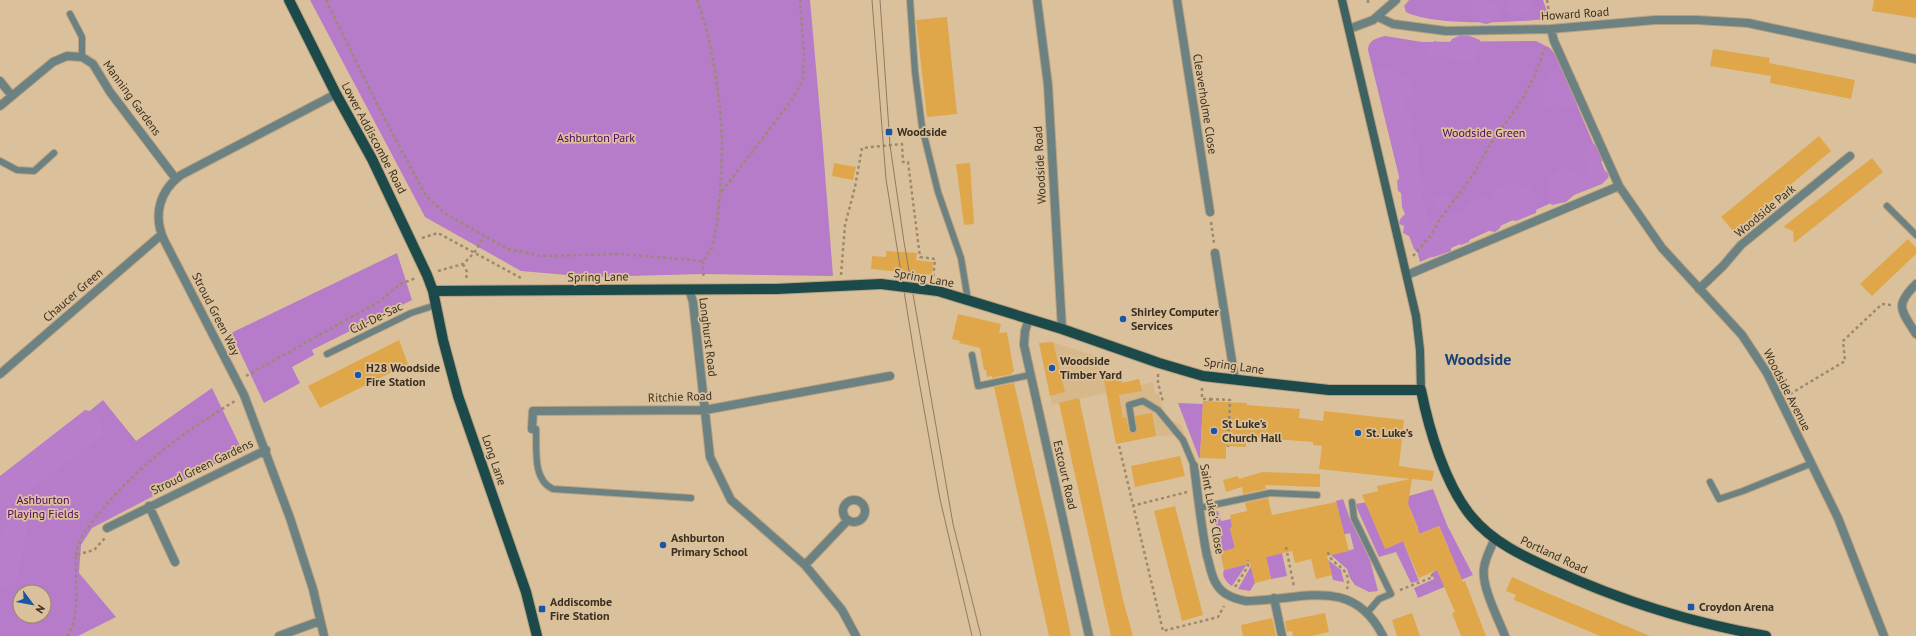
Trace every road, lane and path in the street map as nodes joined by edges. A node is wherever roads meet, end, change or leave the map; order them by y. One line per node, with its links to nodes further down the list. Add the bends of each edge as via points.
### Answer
1 (289, 0): 19 (main road, Lower Addiscombe Road)
2 (326, 0): 32 (path, via 426,196 446,214)
3 (697, 0): 27 (path, via 715,78 722,138)
4 (800, 0): 27 (path, via 803,80 791,101)
5 (910, 0): 47 (lane, via 922,127 938,192 961,258)
6 (1037, 0): 51 (street, Woodside Road, via 1048,85)
7 (1177, 0): 29 (street, Cleaverholme Close)
8 (1342, 0): 14 (main road)
9 (1396, 0): 12 (street)
10 (1547, 0): 13 (path)
11 (70, 14): 16 (lane, via 82,37)
12 (1378, 17): 13 (street, Howard Road, via 1393,24 1446,31); 14 (street, via 1367,24)
13 (1551, 28): 15 (street); 17 (street, Howard Road, via 1655,20 1748,23)
14 (1349, 29): 38 (main road)
15 (1554, 41): 26 (street); 37 (path, via 1545,46 1535,75 1522,100 1489,146 1473,175 1413,256)
16 (82, 57): 20 (street, via 67,56 52,62); 25 (street, Manning Gardens, via 93,64 110,92)
17 (1916, 59)
18 (0, 81): 20 (street)
19 (336, 94): 25 (street, Stroud Green Way); 33 (main road, Lower Addiscombe Road, via 372,159)
20 (12, 96): 21 (street)
21 (0, 106)
22 (54, 153): 24 (lane, via 34,171 17,170)
23 (1850, 156): 44 (street, Woodside Park, via 1741,245)
24 (0, 161)
25 (176, 178): 30 (street, Stroud Green Way, via 161,199 158,216)
26 (1618, 186): 37 (street); 44 (street, Woodside Avenue, via 1662,248)
27 (720, 194): 32 (path, via 712,248 703,261 620,254 541,256 508,249)
28 (1887, 206): 31 (lane)
29 (1210, 212): 35 (path)
30 (161, 235): 55 (street, Chaucer Green); 60 (street, Stroud Green Way)
31 (1916, 235)
32 (485, 236): 34 (path)
33 (412, 241): 34 (path, via 438,233); 46 (main road, Lower Addiscombe Road)
34 (474, 253): 36 (path, via 463,264); 40 (path)
35 (1215, 253): 59 (street)
36 (439, 271)
37 (1416, 272): 38 (street)
38 (1407, 275): 61 (main road, via 1418,332)
39 (412, 280): 60 (path, via 400,284 380,302)
40 (526, 281)
41 (1916, 284): 49 (street, via 1904,296)
42 (840, 286): 43 (main road, Spring Lane); 45 (main road, Spring Lane, bridge, via 881,284); 45 (path, via 845,225 862,148 902,144 904,162 908,162 920,257 935,259)
43 (689, 289): 46 (main road, Spring Lane); 64 (street, Longhurst Road, via 693,302)
44 (1699, 289): 63 (street, Woodside Avenue, via 1753,349)
45 (935, 290): 47 (main road, Spring Lane)
46 (432, 291): 48 (main road, Long Lane)
47 (968, 300): 50 (main road, Spring Lane)
48 (436, 306): 53 (lane, Cul-De-Sac, via 411,313); 100 (main road, Long Lane, via 458,396 526,592)
49 (1902, 306): 52 (street); 63 (path, via 1882,304 1843,341 1845,361)
50 (1028, 319): 51 (main road, Spring Lane); 56 (street, Estcourt Road, via 1024,345)
51 (1062, 329): 58 (main road, Spring Lane)
52 (1916, 334)
53 (327, 354)
54 (972, 355): 56 (lane, via 978,386)
55 (0, 374)
56 (1030, 375): 102 (street, Estcourt Road)
57 (890, 376): 64 (street, Ritchie Road)
58 (1203, 376): 59 (main road, Spring Lane); 68 (path, via 1202,399 1230,400)
59 (1235, 380): 61 (main road, Spring Lane, via 1329,390)
60 (237, 381): 62 (street, Stroud Green Way)
61 (1421, 390): 82 (main road, Portland Road, via 1434,438 1458,497 1471,516)
62 (244, 395): 69 (street, Stroud Green Way); 85 (path, via 172,442 136,472 90,525 78,544)
63 (1780, 399): 70 (street, Woodside Avenue)
64 (705, 410): 65 (street, Ritchie Road, via 533,411); 88 (street, Longhurst Road, via 710,457 731,500)
65 (532, 429): 75 (lane, via 536,429 539,474 543,483 553,489)
66 (1133, 429): 71 (lane, Saint Luke's Close, via 1129,405 1143,401 1158,410 1183,440)
67 (1119, 446): 78 (path)
68 (1228, 447)
69 (266, 450): 77 (street, Stroud Green Gardens); 96 (street, Stroud Green Way, via 313,589)
70 (1810, 464): 72 (lane, via 1719,499); 107 (street, Woodside Avenue, via 1838,518)
71 (1194, 466): 73 (street, Saint Luke's Close)
72 (1710, 482)
73 (1197, 490): 78 (path); 79 (street, Saint Luke's Close)
74 (1317, 495): 79 (lane, via 1270,493)
75 (690, 498)
76 (1352, 502): 90 (lane, via 1354,518)
77 (149, 506): 81 (street, Stroud Green Gardens); 87 (street, Stroud Green Gardens)
78 (1132, 506): 91 (path, via 1163,631 1218,617)
79 (1199, 508): 91 (street, Saint Luke's Close, via 1213,579)
80 (848, 520): 88 (street)
81 (107, 528): 85 (path, via 107,536 94,550)
82 (1495, 538): 105 (street, via 1483,573); 106 (main road, Portland Road, via 1539,564 1626,601 1680,618)
83 (1286, 547): 92 (path)
84 (1328, 552): 94 (path, via 1330,558 1346,572 1349,584)
85 (76, 555): 97 (path, via 75,617)
86 (1248, 560): 91 (path, via 1248,566)
87 (175, 562)
88 (805, 565): 101 (street, Longhurst Road, via 842,610)
89 (1432, 573): 90 (path, via 1433,577)
90 (1391, 594): 95 (lane, via 1379,599)
91 (1229, 596): 93 (street, via 1246,601)
92 (1296, 596): 93 (street); 94 (street, via 1325,594)
93 (1274, 598): 103 (street)
94 (1345, 599): 95 (street)
95 (1367, 612): 104 (street)
96 (320, 621): 98 (street); 99 (street, Stroud Green Way)
97 (67, 636)
98 (279, 636)
99 (324, 636)
100 (537, 636)
101 (856, 636)
102 (1089, 636)
103 (1282, 636)
104 (1383, 636)
105 (1505, 636)
106 (1766, 636)
107 (1884, 636)

